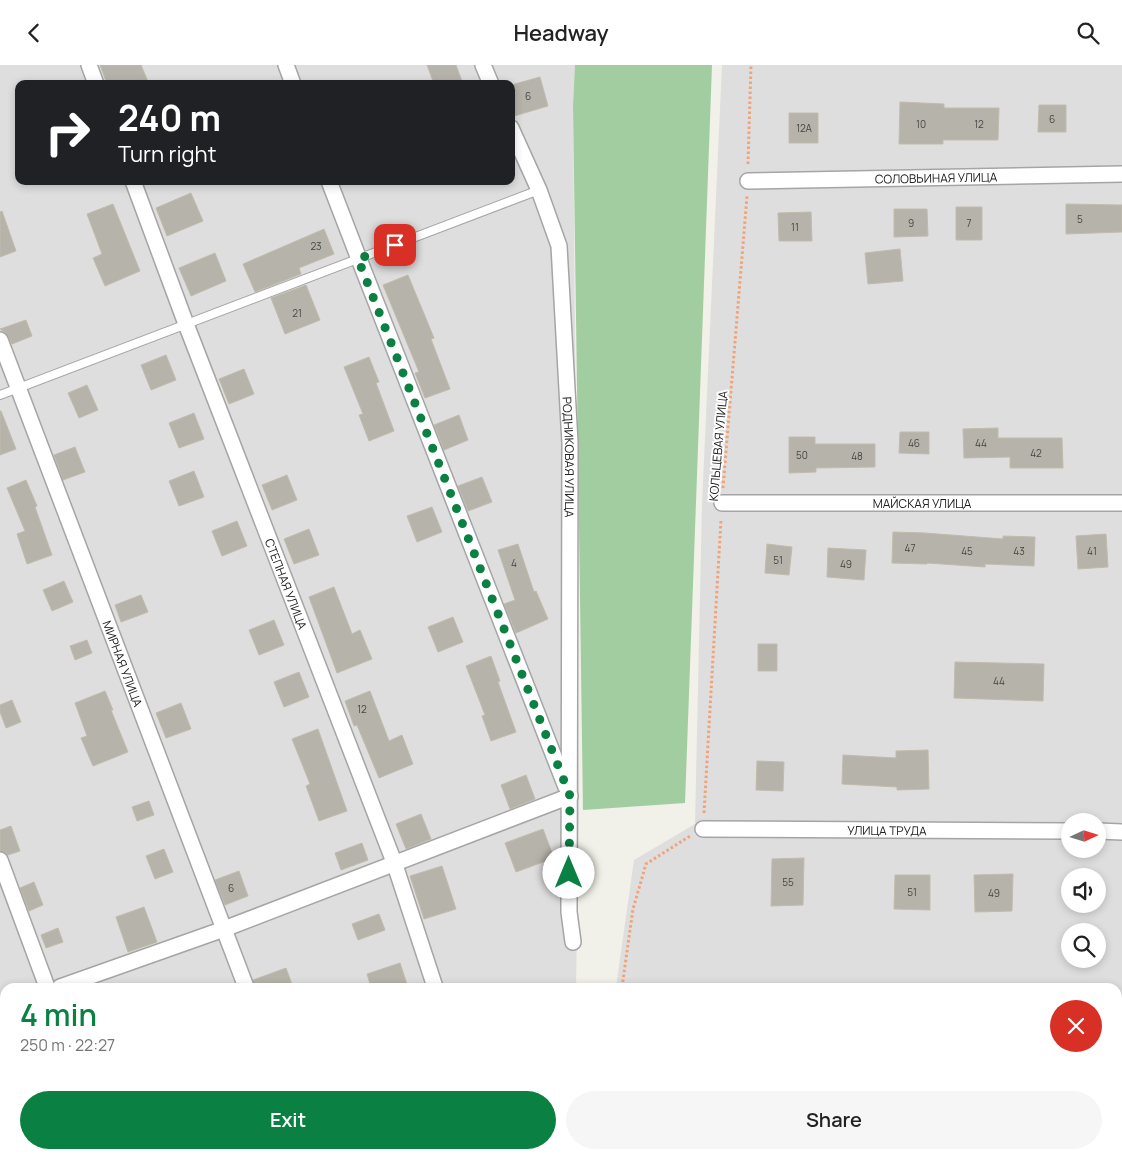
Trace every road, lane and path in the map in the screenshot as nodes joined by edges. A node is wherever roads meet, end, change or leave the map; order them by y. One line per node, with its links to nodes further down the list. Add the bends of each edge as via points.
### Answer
1 (89, 65): 5 (street)
2 (286, 65): 6 (street)
3 (483, 65): 7 (street)
4 (751, 65): 10 (path, КОЛЬЦЕВАЯ УЛИЦА)
5 (95, 80)
6 (292, 80)
7 (489, 80)
8 (515, 137): 13 (street, РОДНИКОВАЯ УЛИЦА)
9 (1122, 174): 10 (street, СОЛОВЬИНАЯ УЛИЦА)
10 (748, 181): 19 (path, КОЛЬЦЕВАЯ УЛИЦА)
11 (134, 185): 15 (street, СТЕПНАЯ УЛИЦА)
12 (331, 185): 14 (street)
13 (539, 190): 14 (lane); 21 (street, РОДНИКОВАЯ УЛИЦА, via 558,246 570,443)
14 (358, 259): 15 (lane); 21 (street)
15 (186, 324): 17 (lane); 27 (street, СТЕПНАЯ УЛИЦА)
16 (0, 340): 17 (street, МИРНАЯ УЛИЦА)
17 (18, 388): 18 (lane); 28 (street, МИРНАЯ УЛИЦА)
18 (0, 395)
19 (722, 503): 20 (street, МАЙСКАЯ УЛИЦА); 22 (path, КОЛЬЦЕВАЯ УЛИЦА)
20 (1122, 503)
21 (570, 796): 27 (street); 29 (street, РОДНИКОВАЯ УЛИЦА, via 569,912)
22 (703, 829): 23 (street, УЛИЦА ТРУДА); 34 (path, via 646,865 634,909)
23 (1061, 831)
24 (1106, 831): 25 (street)
25 (1122, 831)
26 (0, 861): 30 (street)
27 (394, 862): 28 (street); 33 (street, СТЕПНАЯ УЛИЦА)
28 (224, 929): 31 (street); 32 (street, МИРНАЯ УЛИЦА)
29 (573, 942)
30 (46, 983)
31 (71, 983)
32 (244, 983)
33 (434, 983)
34 (623, 983)

